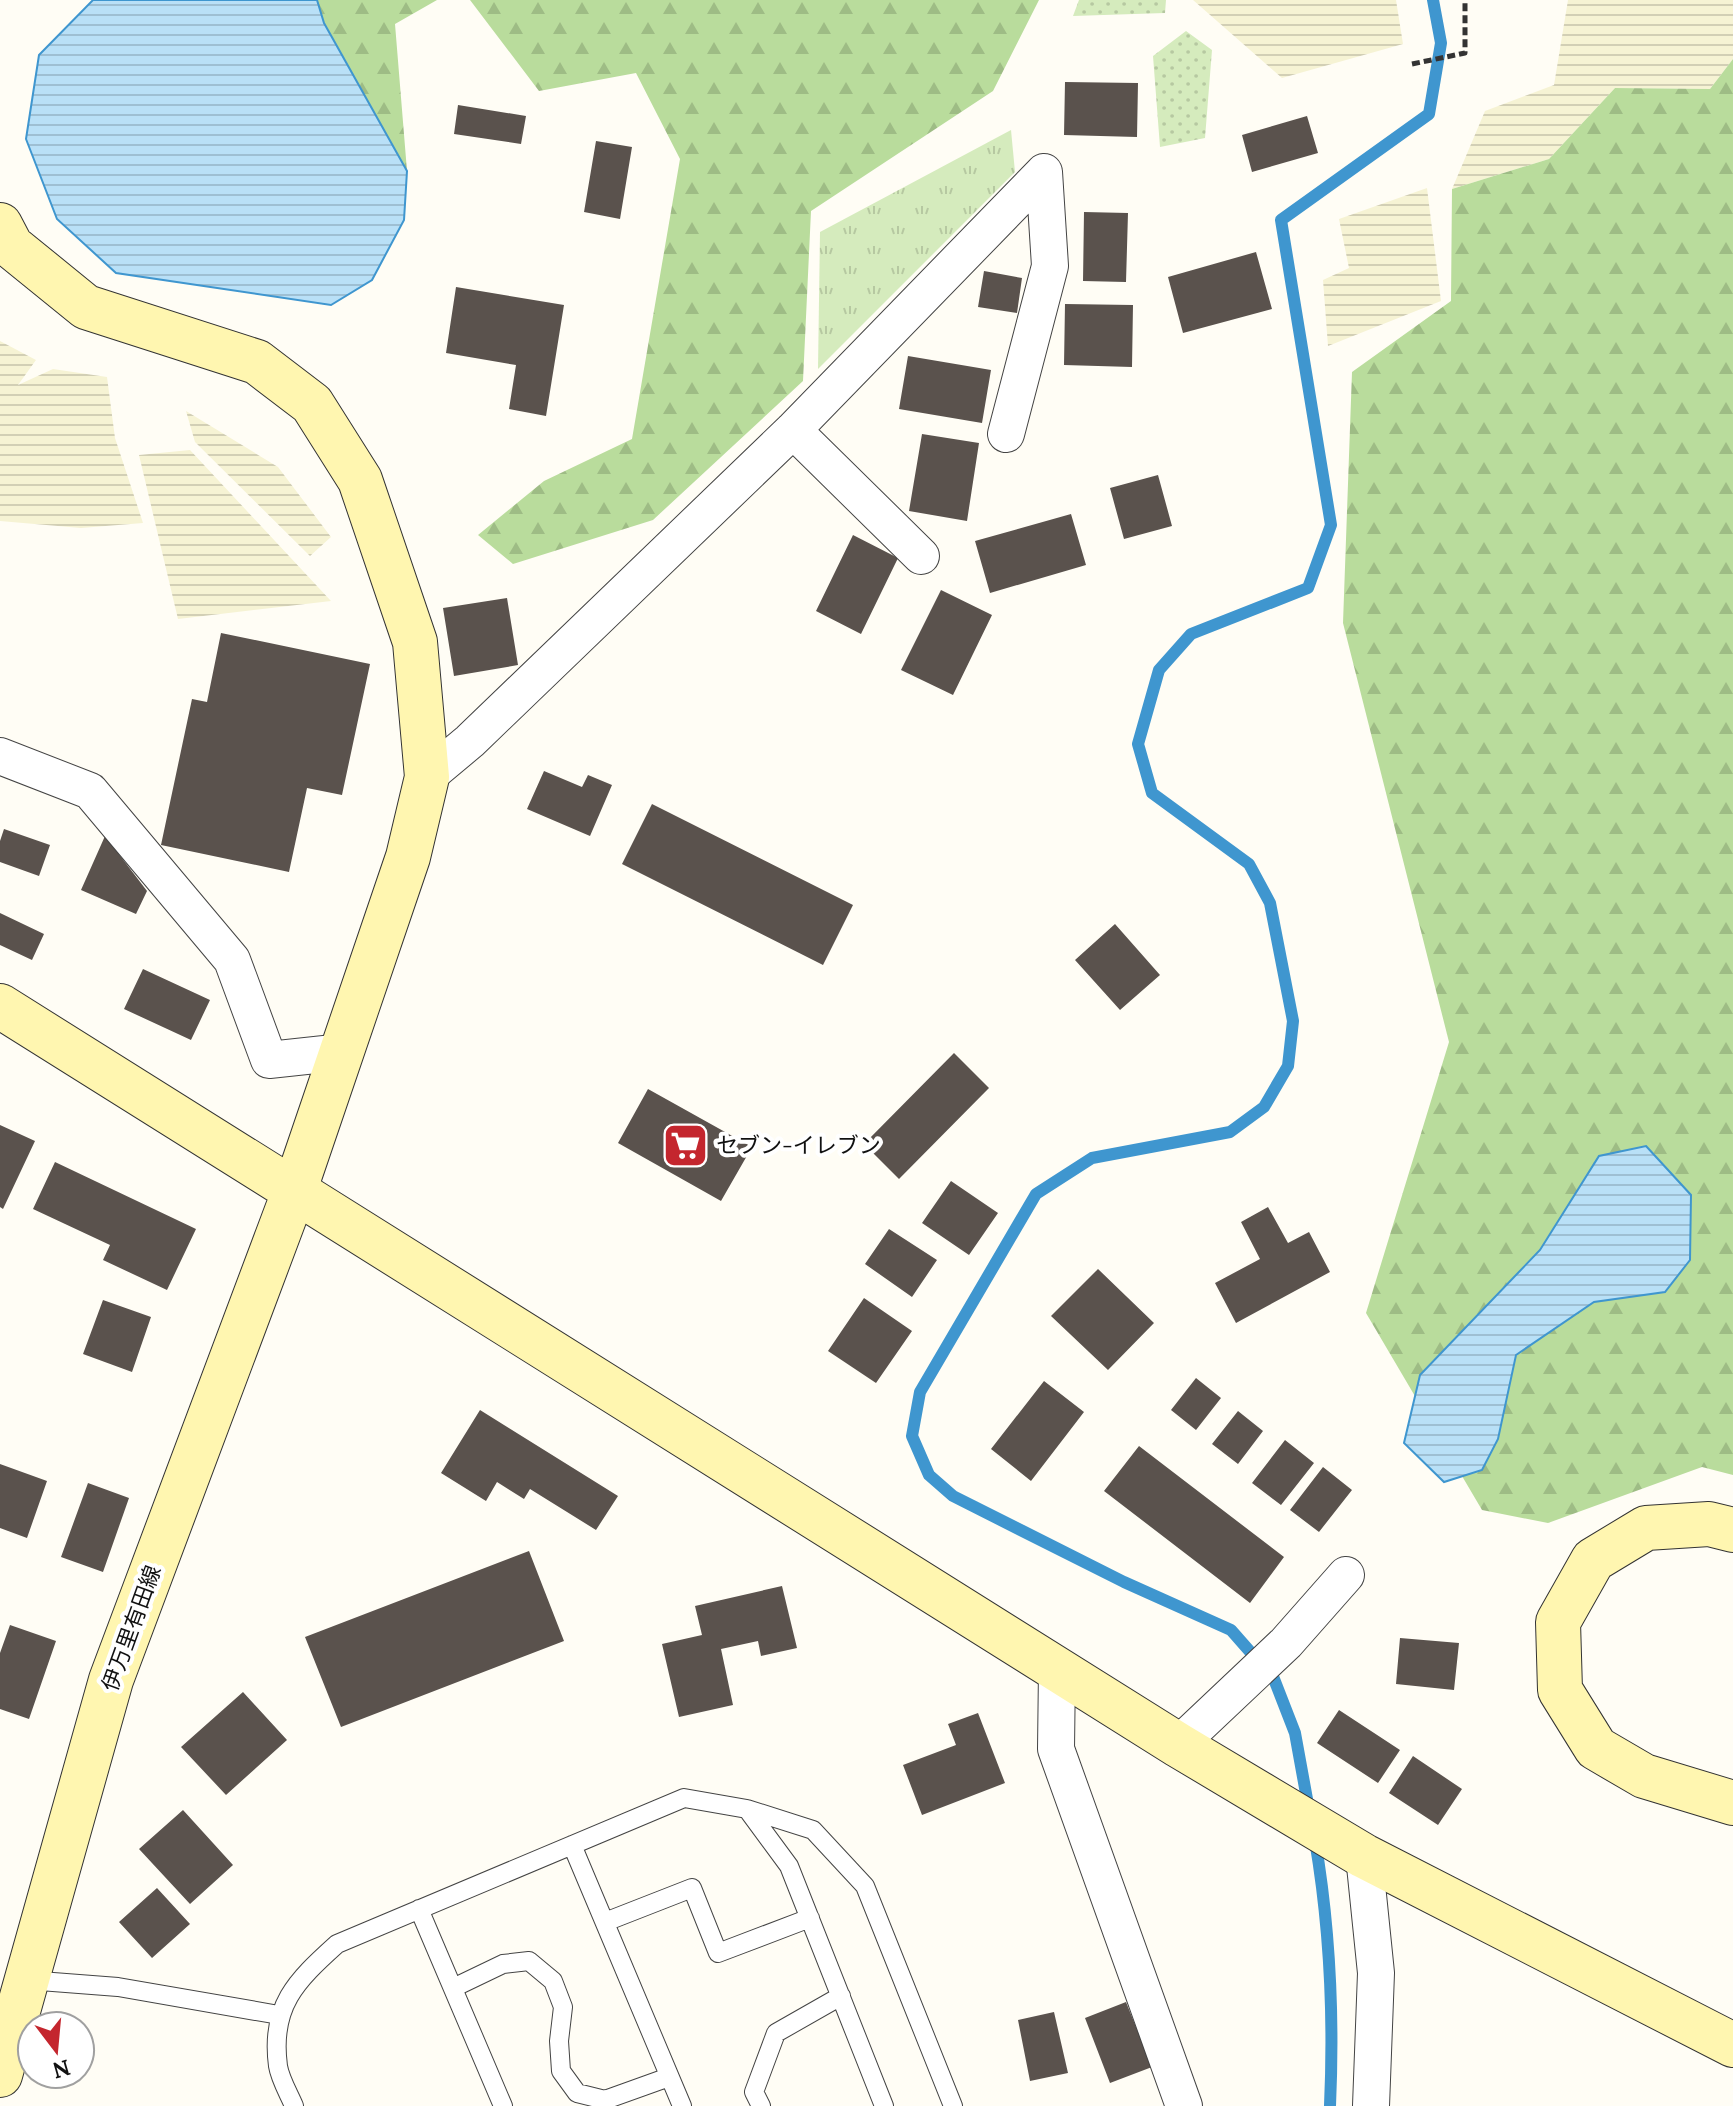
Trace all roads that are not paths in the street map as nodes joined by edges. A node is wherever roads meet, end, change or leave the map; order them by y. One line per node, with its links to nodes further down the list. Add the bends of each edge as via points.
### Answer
1 (0, 225): 6 (street, 伊万里有田線, via 11,246 86,307 257,362 312,404 360,480 415,642)
2 (793, 430): 3 (street, via 1044,172 1050,266); 4 (street); 6 (street)
3 (1006, 434)
4 (921, 556)
5 (0, 756): 8 (street, via 90,791 232,960 269,1060)
6 (427, 777): 8 (street, 伊万里有田線, via 408,857)
7 (0, 1006): 9 (street)
8 (343, 1052): 9 (street, 伊万里有田線)
9 (294, 1192): 12 (street); 21 (street, 伊万里有田線, via 111,1680)
10 (1733, 1530): 14 (street, via 1709,1524 1646,1528 1593,1560 1558,1622 1560,1690 1596,1748 1644,1776)
11 (1346, 1575): 13 (street, via 1286,1643)
12 (1057, 1669): 13 (street); 34 (street, via 1056,1749)
13 (1178, 1745): 17 (street)
14 (1733, 1803)
15 (747, 1809): 16 (lane, via 684,1798); 19 (lane, via 789,1866); 33 (lane, via 813,1830 865,1886)
16 (572, 1845): 18 (lane); 20 (lane)
17 (1352, 1849): 25 (street); 35 (street, via 1376,1973)
18 (419, 1909): 22 (lane); 24 (lane, via 337,1944 302,1975)
19 (810, 1918): 20 (lane, via 718,1953 692,1888); 23 (lane)
20 (605, 1922): 27 (lane)
21 (27, 1980): 24 (lane, via 118,1987); 26 (street, 伊万里有田線)
22 (453, 1988): 27 (lane, via 503,1964 529,1961 553,1981 563,2007 561,2071 577,2093 605,2100); 29 (lane)
23 (841, 1996): 31 (lane, via 776,2033 754,2092); 32 (lane)
24 (279, 2015): 28 (lane, via 278,2067)
25 (1733, 2045)
26 (0, 2075)
27 (669, 2077): 30 (lane)
28 (294, 2106)
29 (503, 2106)
30 (682, 2106)
31 (761, 2106)
32 (884, 2106)
33 (953, 2106)
34 (1184, 2106)
35 (1371, 2106)

